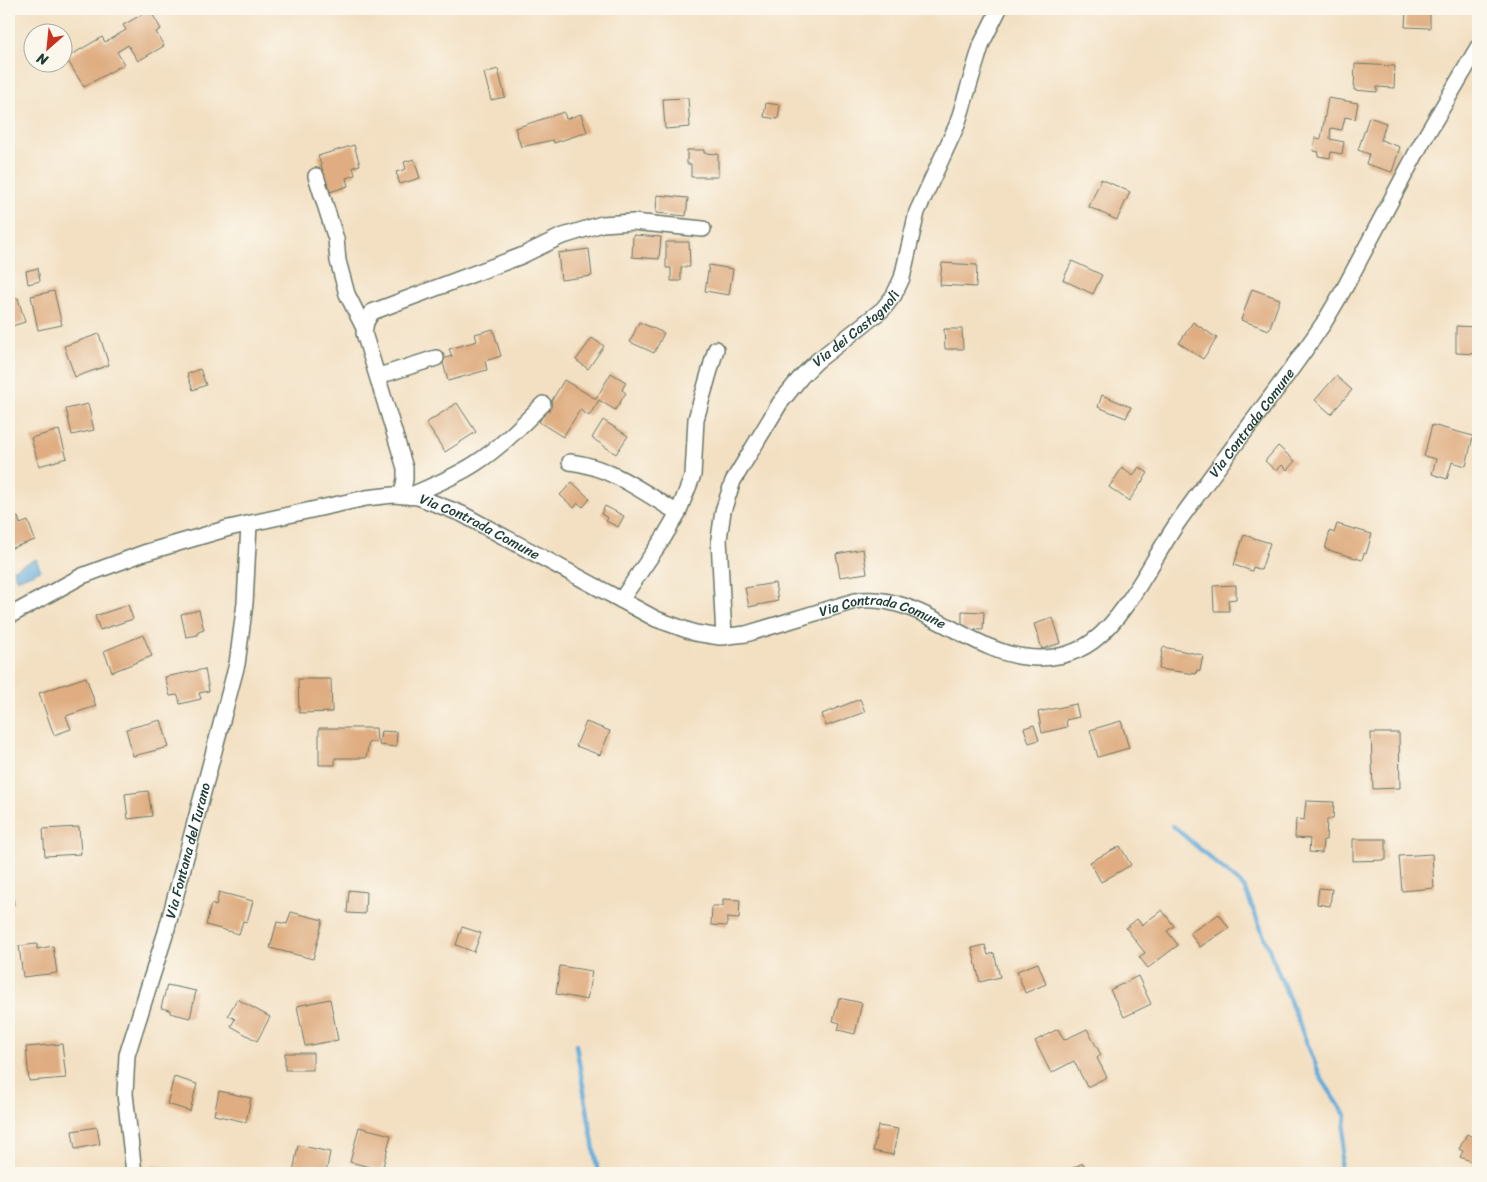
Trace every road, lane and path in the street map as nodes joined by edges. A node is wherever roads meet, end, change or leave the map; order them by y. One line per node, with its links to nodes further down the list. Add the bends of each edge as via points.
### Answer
1 (999, 9): 16 (street, Via dei Castagnoli, via 982,43 957,125 917,212 902,278 894,295 884,309 800,377 733,481 723,511 719,539)
2 (1478, 46): 16 (street, Via Contrada Comune, via 1325,321 1178,523 1121,610 1092,642 1075,652 1058,656 1019,656 911,610 870,599 756,632)
3 (316, 176): 5 (street, via 336,239 338,261 351,306)
4 (704, 229): 5 (street, via 632,222 602,224 376,309)
5 (364, 328): 8 (street)
6 (716, 349): 12 (street, via 696,418 692,475)
7 (436, 358): 8 (street)
8 (379, 376): 11 (street, via 405,468)
9 (543, 404): 11 (street, via 482,459 449,479)
10 (570, 462): 12 (street, via 608,471)
11 (405, 495): 13 (street, Via Contrada Comune, via 366,498); 14 (street, Via Contrada Comune, via 432,501 462,514)
12 (678, 513): 14 (street)
13 (249, 524): 15 (street, Via Contrada Comune, via 204,534 106,566); 17 (street, Via Fontana del Turano, via 245,609 237,664 170,920 127,1055 125,1094)
14 (621, 600): 16 (street, Via Contrada Comune, via 674,627)
15 (9, 616)
16 (724, 637)
17 (134, 1173)

